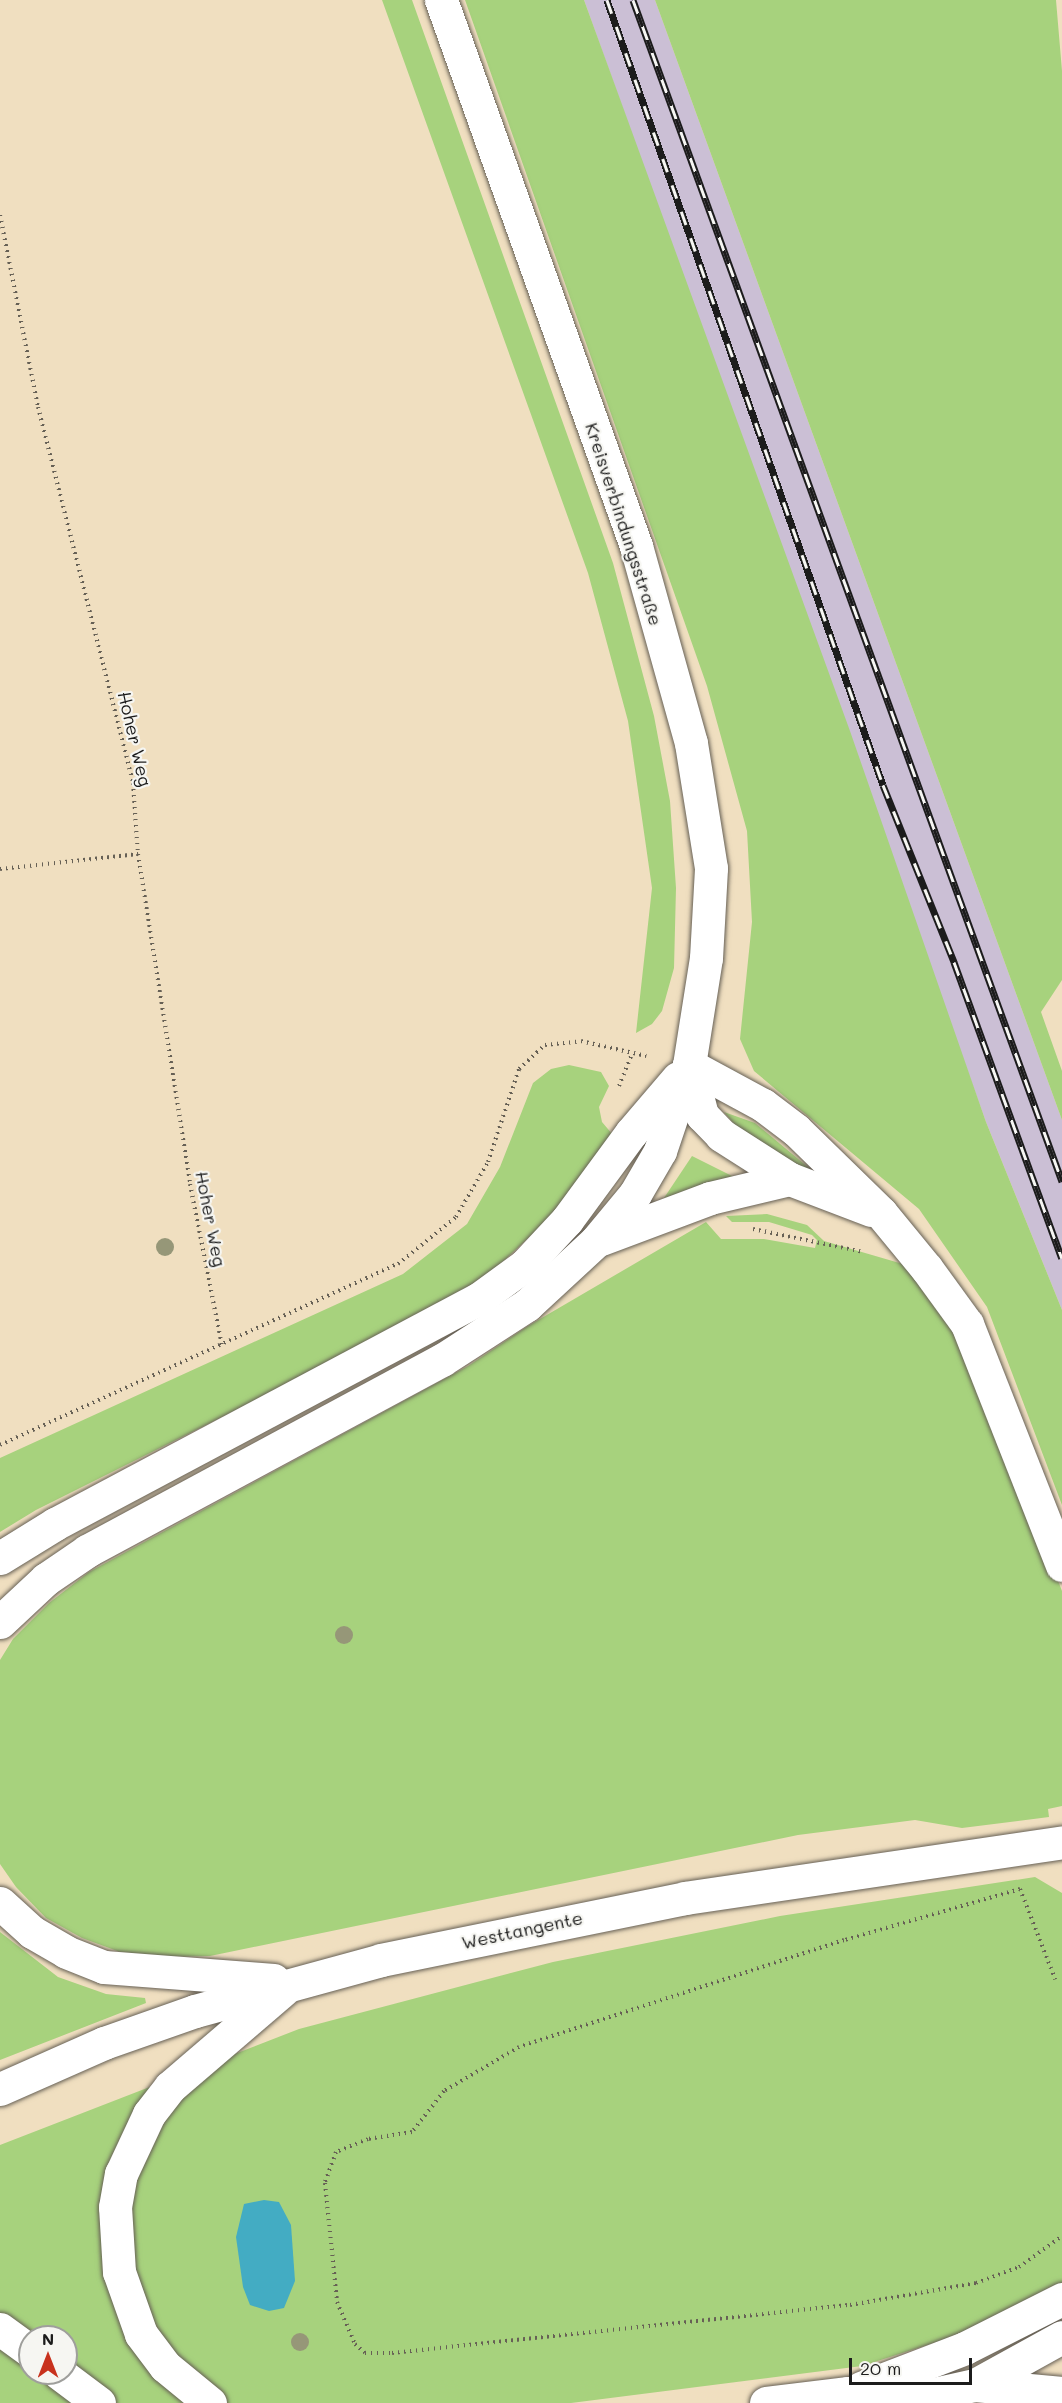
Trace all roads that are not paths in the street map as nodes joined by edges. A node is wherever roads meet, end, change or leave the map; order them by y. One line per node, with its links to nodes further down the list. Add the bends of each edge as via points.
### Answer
1 (441, 0): 2 (main road, Kreisverbindungsstraße, via 636,546 691,744 711,868 706,958)
2 (689, 1065): 3 (main road, via 702,1115 721,1135); 4 (main road, via 763,1105 796,1130); 5 (main road, via 660,1151 635,1194); 6 (main road, via 631,1133 560,1227 525,1265 477,1300 65,1519)
3 (790, 1179): 4 (main road); 5 (main road, via 710,1198)
4 (881, 1214): 7 (main road, via 967,1324)
5 (596, 1241): 8 (main road, via 527,1305 442,1360 87,1551 46,1579)
6 (0, 1558)
7 (1062, 1564)
8 (0, 1622)
9 (1062, 1842): 11 (main road, Westtangente, via 685,1898 532,1927)
10 (0, 1903): 11 (main road, via 32,1932 66,1952 104,1967)
11 (294, 1981): 12 (main road, Westtangente, via 104,2043); 22 (main road, via 170,2087 149,2114 121,2174 115,2207 115,2241 128,2303 141,2334 165,2366)
12 (0, 2089)
13 (1062, 2299): 19 (main road, via 965,2348)
14 (0, 2330): 16 (main road)
15 (1062, 2337): 18 (main road)
16 (18, 2343)
17 (75, 2385): 21 (main road)
18 (975, 2385): 19 (main road, via 929,2396); 20 (main road)
19 (848, 2393): 23 (main road)
20 (1062, 2393)
21 (99, 2403)
22 (210, 2403)
23 (766, 2403)

